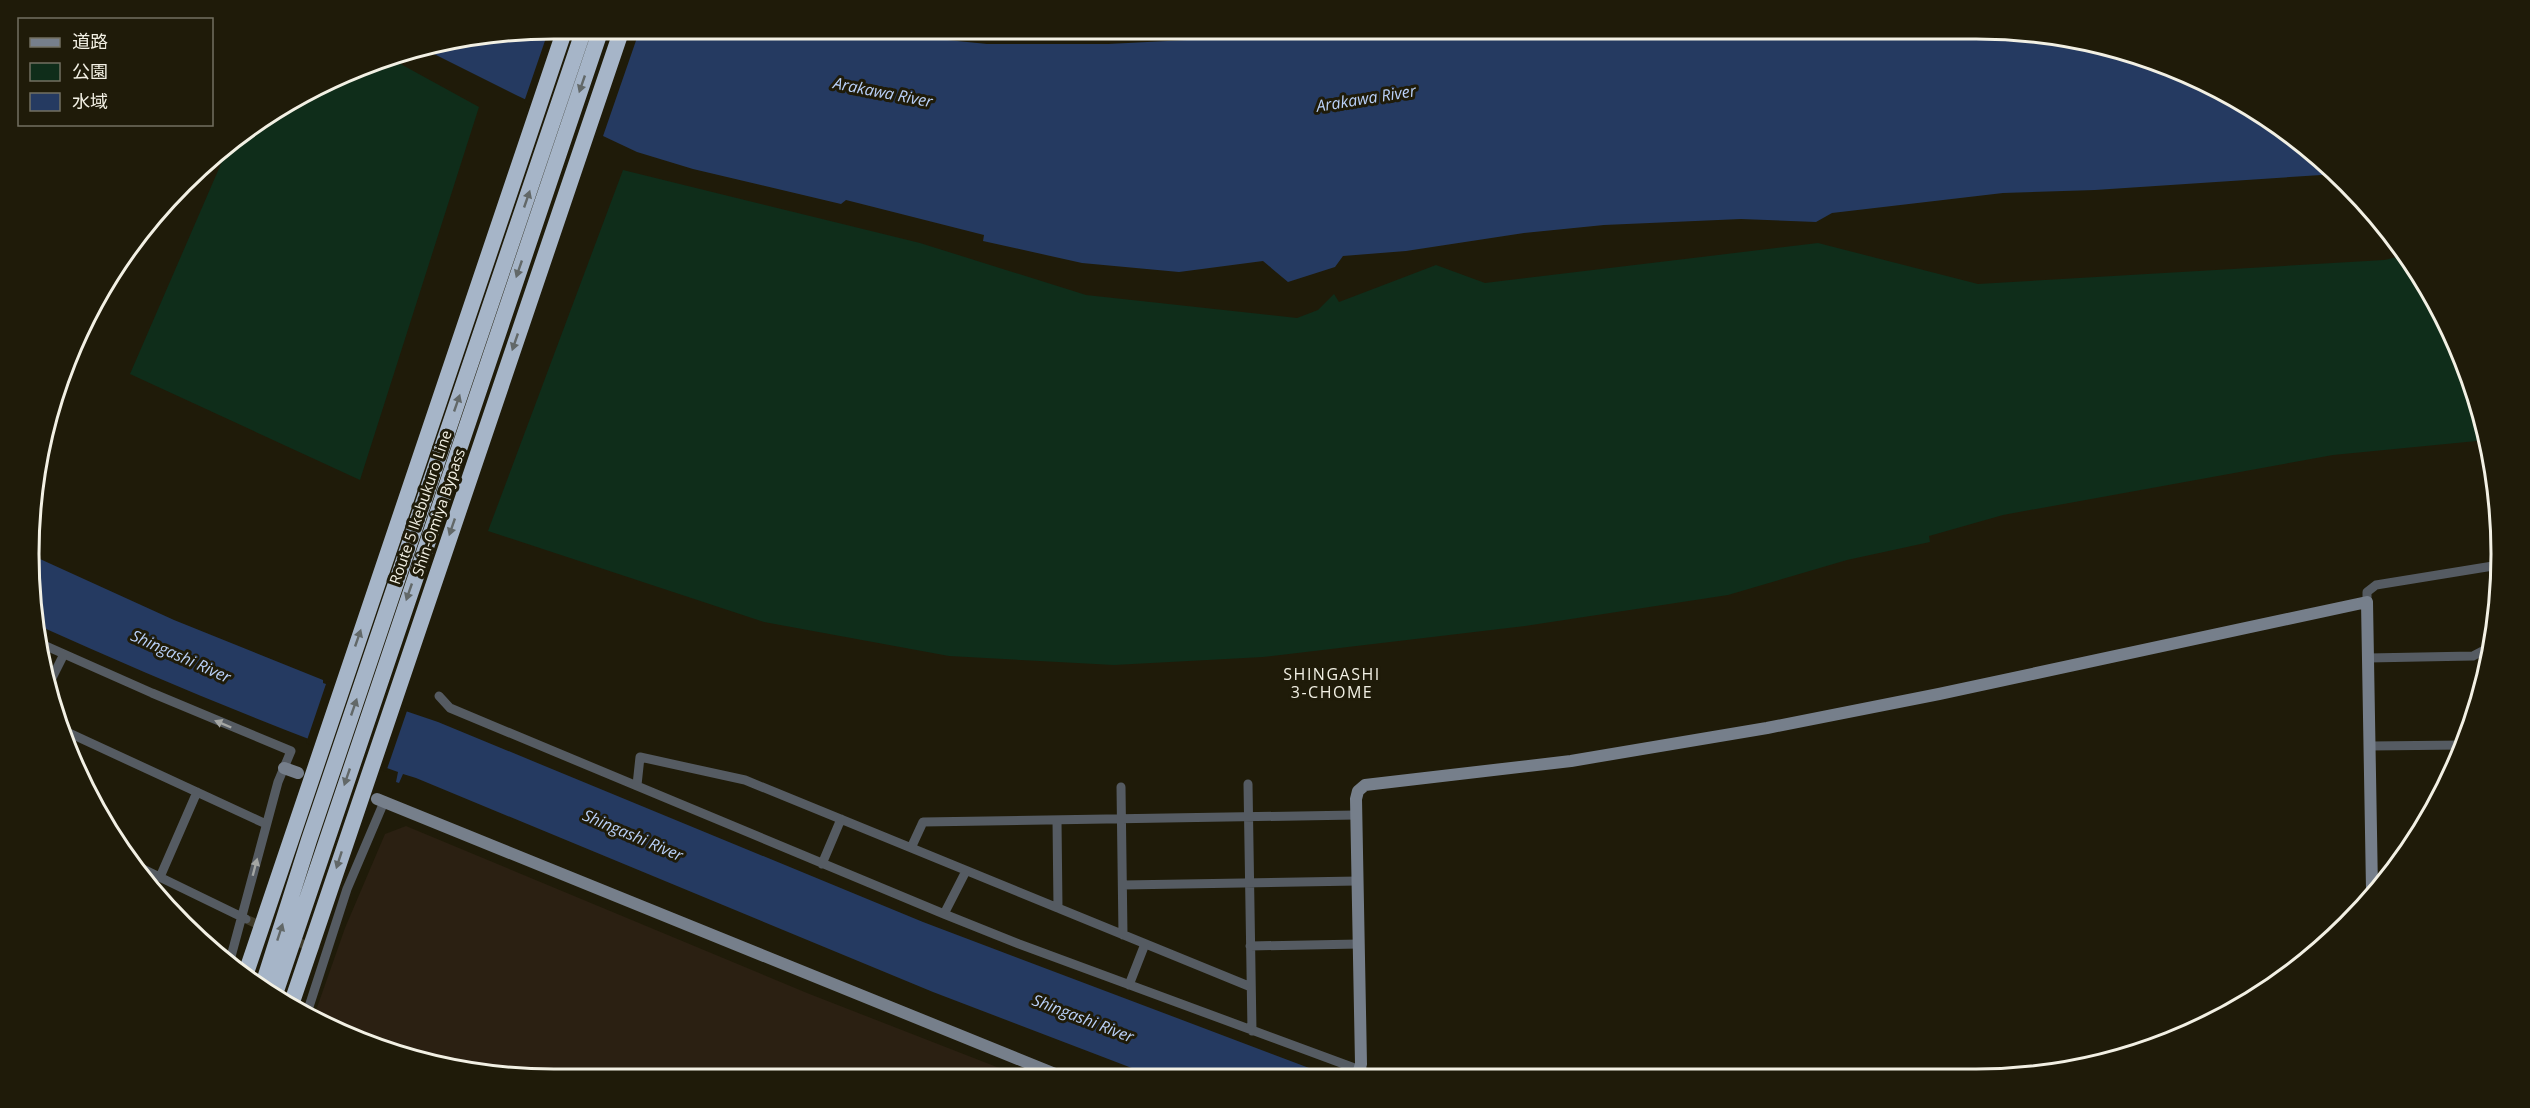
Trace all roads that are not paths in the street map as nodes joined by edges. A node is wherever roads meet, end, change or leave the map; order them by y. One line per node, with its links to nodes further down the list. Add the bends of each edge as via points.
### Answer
1 (561, 39): 45 (highway, one-way to 1)
2 (580, 39): 46 (highway, Route 5 Ikebukuro Line, one-way to 2, bridge)
3 (597, 39): 49 (highway, Route 5 Ikebukuro Line, one-way to 49, bridge)
4 (618, 39): 50 (highway, Shin-Omiya Bypass, one-way to 50)
5 (2491, 566): 6 (street, via 2376,585 2367,592)
6 (2367, 602): 10 (street); 23 (street, via 1767,728 1570,762 1367,784 1357,793)
7 (48, 647): 9 (street)
8 (2481, 652): 10 (street, via 2473,656)
9 (64, 654): 11 (street); 16 (street, one-way to 9, via 291,751)
10 (2368, 657): 15 (street)
11 (54, 674)
12 (439, 696): 19 (street, via 450,708)
13 (71, 734): 21 (street)
14 (2454, 745): 15 (street)
15 (2370, 746): 35 (street)
16 (284, 768): 17 (street); 28 (street)
17 (298, 773)
18 (1248, 784): 24 (street)
19 (637, 785): 25 (street, via 640,757 745,780); 30 (street)
20 (1121, 786): 26 (street)
21 (198, 792): 28 (street); 32 (street)
22 (380, 801): 51 (street, via 324,953); 53 (street)
23 (1356, 815): 24 (street); 33 (street)
24 (1248, 817): 26 (street); 34 (street)
25 (841, 819): 29 (street); 30 (street)
26 (1122, 819): 27 (street); 36 (street)
27 (1057, 820): 29 (street, via 923,822); 37 (street)
28 (266, 824): 39 (street, one-way to 28)
29 (911, 848): 31 (street)
30 (822, 864): 38 (street)
31 (966, 871): 37 (street); 38 (street)
32 (154, 876): 39 (street)
33 (1358, 881): 34 (street); 42 (street)
34 (1249, 883): 36 (street); 43 (street)
35 (2372, 883)
36 (1123, 885): 40 (street)
37 (1058, 908): 40 (street)
38 (945, 914): 47 (street)
39 (245, 919): 44 (street)
40 (1123, 935): 41 (street)
41 (1145, 944): 47 (street); 48 (street)
42 (1359, 944): 43 (street); 55 (street)
43 (1250, 946): 48 (street)
44 (232, 956)
45 (248, 968)
46 (265, 980)
47 (1129, 985): 52 (street)
48 (1251, 987): 52 (street)
49 (277, 988)
50 (293, 998)
51 (309, 1007)
52 (1252, 1031): 54 (street)
53 (1042, 1069)
54 (1348, 1069)
55 (1358, 1069)

